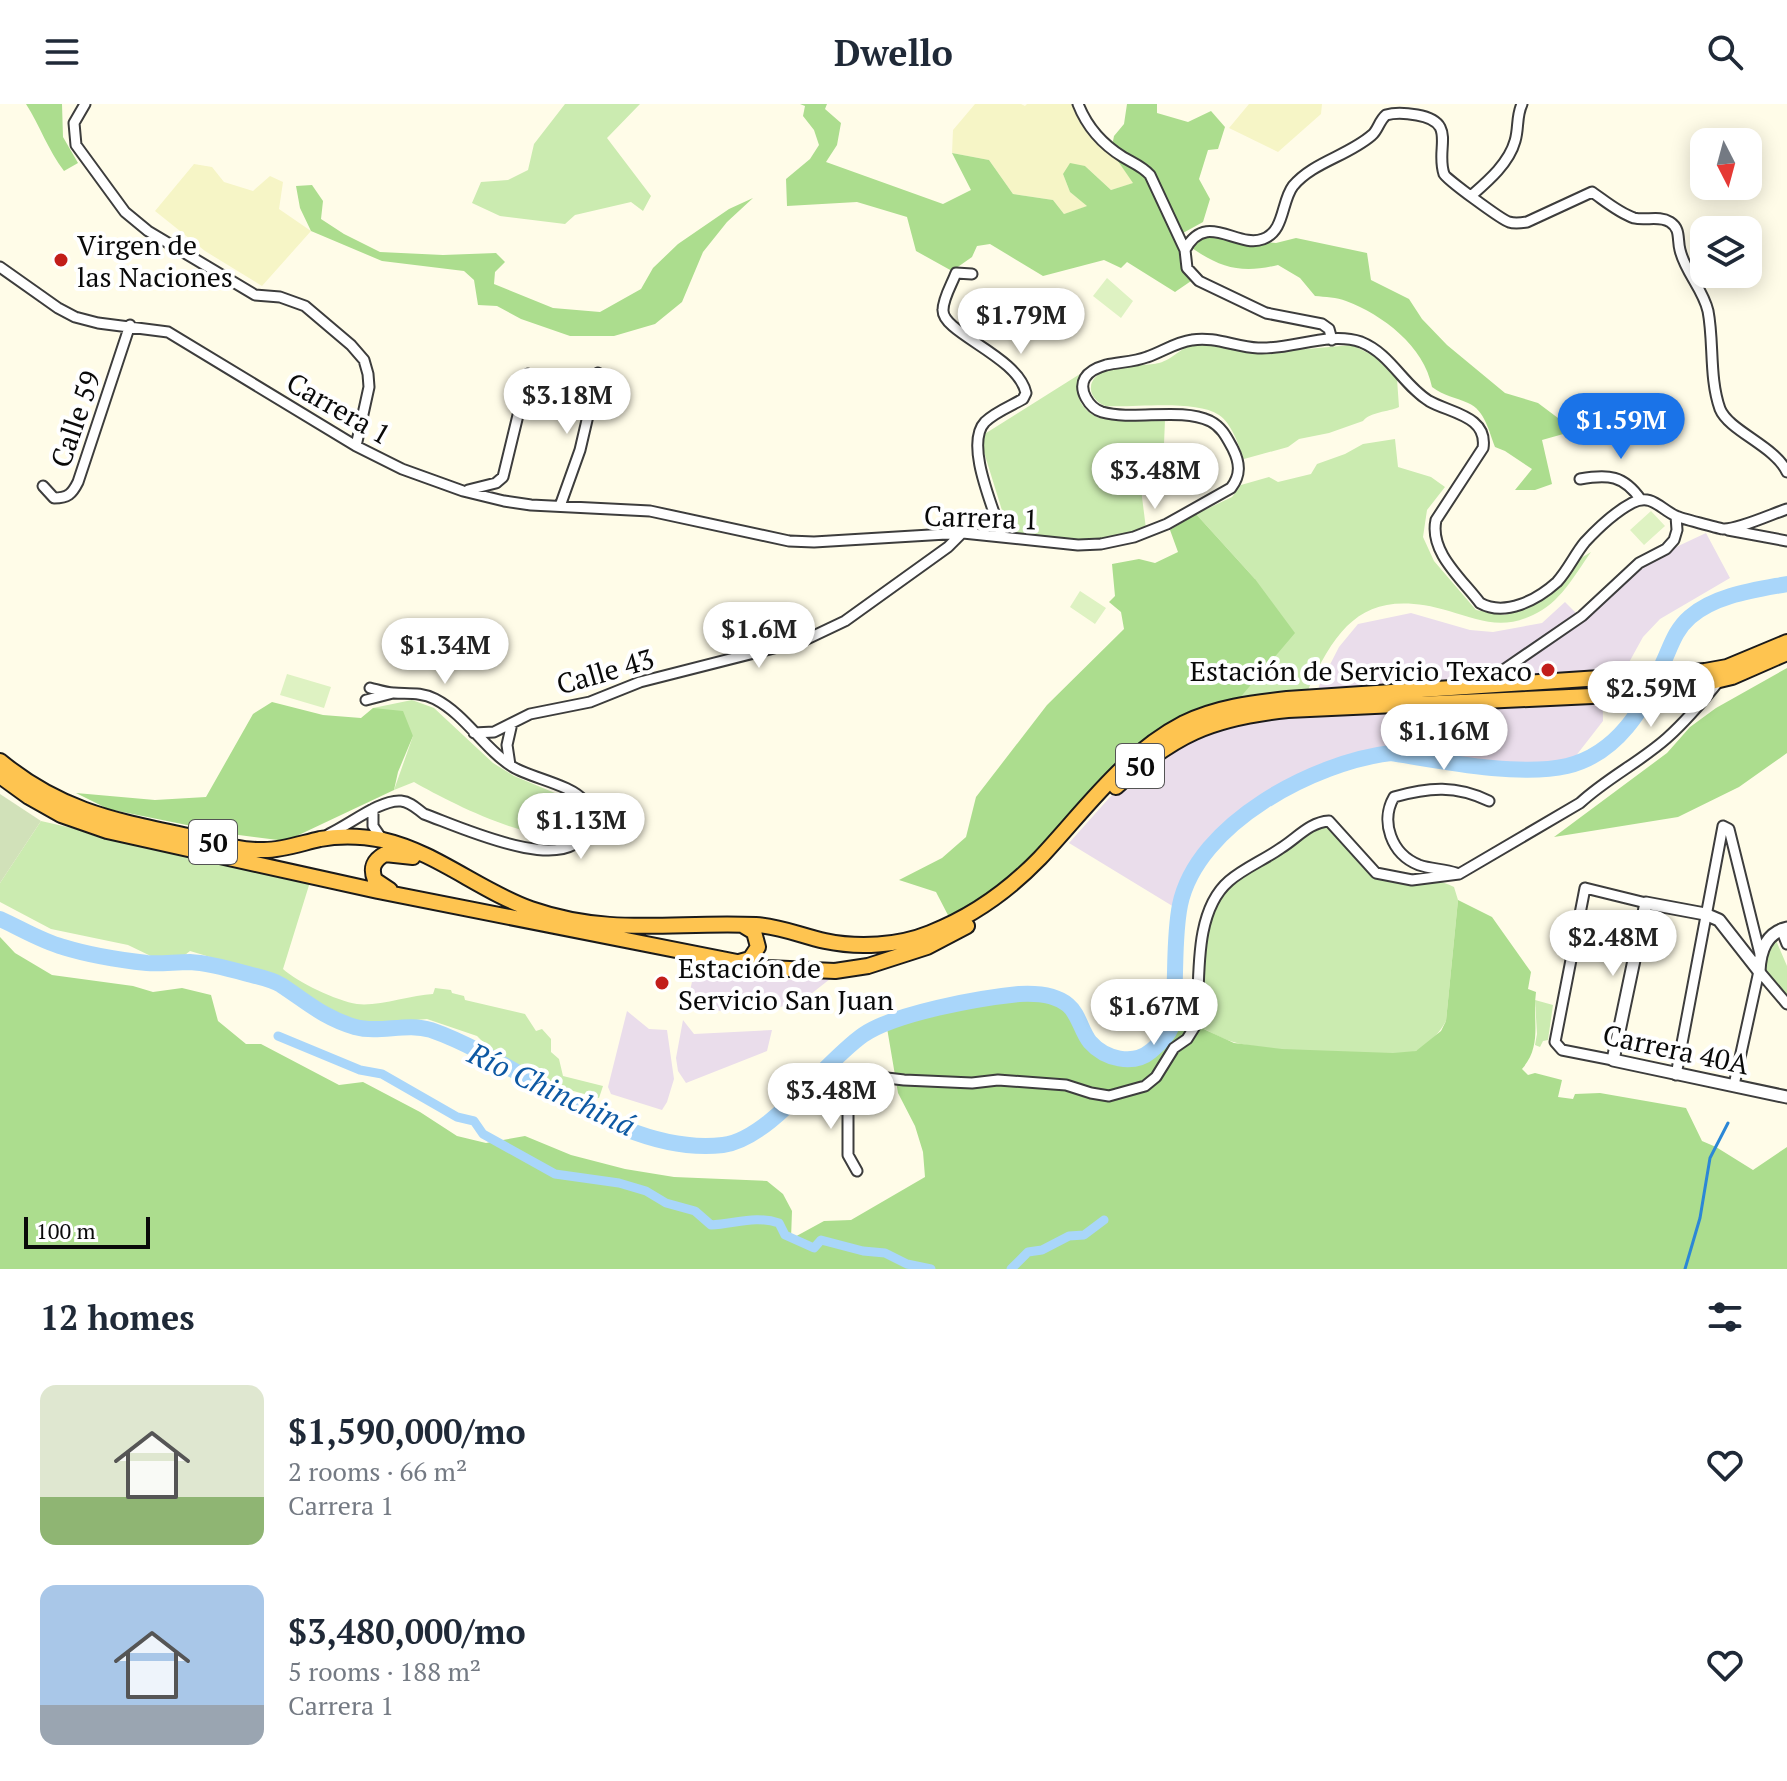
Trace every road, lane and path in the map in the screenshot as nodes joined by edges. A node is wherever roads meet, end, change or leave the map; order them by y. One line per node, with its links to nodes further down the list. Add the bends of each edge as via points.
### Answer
1 (85, 104): 12 (street, via 74,123 76,145 125,212 255,295 305,306 364,360 369,387)
2 (1078, 104): 5 (street, via 1086,124 1122,157 1144,167)
3 (1522, 104): 4 (street, via 1515,143 1495,175)
4 (1472, 195): 5 (street, via 1448,182 1443,173 1440,126 1433,119 1393,113 1381,120 1375,133 1292,187 1278,226 1263,239 1214,232); 13 (street, via 1518,224 1592,192 1627,215 1673,224 1709,314 1720,410)
5 (1188, 244): 9 (street, via 1187,268 1199,281 1266,313 1322,324)
6 (0, 267): 8 (street, Carrera 1, via 75,317)
7 (972, 274): 23 (street, via 956,273 942,311 946,322 1018,375 1026,393 978,432 976,451)
8 (130, 325): 12 (street, Carrera 1, via 168,332); 15 (street, Calle 59, via 78,482 65,498 54,498)
9 (1332, 340): 17 (street, Carrera 1, via 1370,346 1426,399 1467,416 1477,426 1483,448 1434,531 1439,551 1489,608 1511,608 1558,581 1605,522); 23 (street, Carrera 1, via 1261,348 1193,339 1093,370 1083,388 1095,409 1194,417 1219,427 1237,457 1238,479 1167,524 1134,537 1078,545)
10 (598, 373): 18 (street)
11 (528, 374): 16 (street, via 503,477)
12 (356, 446): 16 (street, Carrera 1)
13 (1787, 472)
14 (1580, 479): 17 (street, via 1620,478)
15 (43, 486)
16 (463, 491): 18 (street, Carrera 1)
17 (1641, 500): 20 (street, via 1653,501)
18 (560, 506): 22 (street, Carrera 1, via 650,511 789,541)
19 (1787, 509): 21 (street)
20 (1676, 516): 21 (street); 29 (street, via 1674,540 1666,549 1639,563 1582,616)
21 (1725, 529): 24 (street)
22 (963, 533): 23 (street, Carrera 1); 33 (street, Calle 43, via 845,621 805,640 640,682)
23 (1002, 536)
24 (1787, 541)
25 (1787, 642): 27 (highway, 50)
26 (1787, 653): 28 (highway, 50)
27 (1681, 681): 28 (highway, 50); 29 (highway, 50, via 1603,679); 51 (highway, 50, via 1605,695 1288,710 1222,720 1189,733 1140,766 1012,894 955,934 903,956 835,971)
28 (1719, 681): 43 (street, via 1666,739 1580,803)
29 (1478, 687): 47 (highway, 50, via 1287,699 1199,717 1133,758 1007,888 924,935 852,944)
30 (370, 688): 31 (street)
31 (393, 693): 32 (street); 34 (street, via 433,698)
32 (366, 700)
33 (512, 723): 34 (street, Calle 43, via 494,732); 36 (street)
34 (474, 733): 36 (street)
35 (0, 761): 41 (highway, 50, via 35,787 87,813 249,850)
36 (510, 765): 39 (street, via 585,802 587,829 581,840 568,849 533,851 424,814 406,802)
37 (0, 776): 44 (highway, 50, via 45,807 84,824)
38 (1489, 801): 43 (street, via 1435,787 1394,797 1389,805 1388,832 1394,845 1420,866)
39 (373, 809): 40 (street, via 373,826); 41 (street)
40 (383, 840): 41 (highway, 50, via 344,836); 42 (highway, 50)
41 (300, 844)
42 (437, 863): 44 (highway, via 402,854 378,858 372,869 375,880); 47 (highway, 50, via 511,901 561,918 620,927)
43 (1459, 874): 58 (street, via 1412,880 1376,873 1329,821 1313,825 1230,880 1207,909 1197,1023 1145,1086 1109,1096 1066,1085 862,1075 848,1080 848,1155)
44 (401, 896): 51 (highway, 50)
45 (1646, 903): 46 (street); 54 (street); 54 (street, Carrera 40A, via 1585,888 1555,1042 1562,1050)
46 (1705, 914): 50 (street, via 1723,826 1728,826); 52 (street, via 1719,920); 55 (street)
47 (741, 925): 51 (highway, via 754,932 758,947 750,959)
48 (1784, 928): 49 (street); 50 (street, via 1771,935)
49 (1787, 944)
50 (1760, 954): 52 (street)
51 (734, 961)
52 (1759, 971): 53 (street); 56 (street)
53 (1787, 1004)
54 (1613, 1060): 55 (street, Carrera 40A)
55 (1676, 1075): 56 (street, Carrera 40A)
56 (1734, 1085): 57 (street, Carrera 40A)
57 (1787, 1097)
58 (857, 1171)

